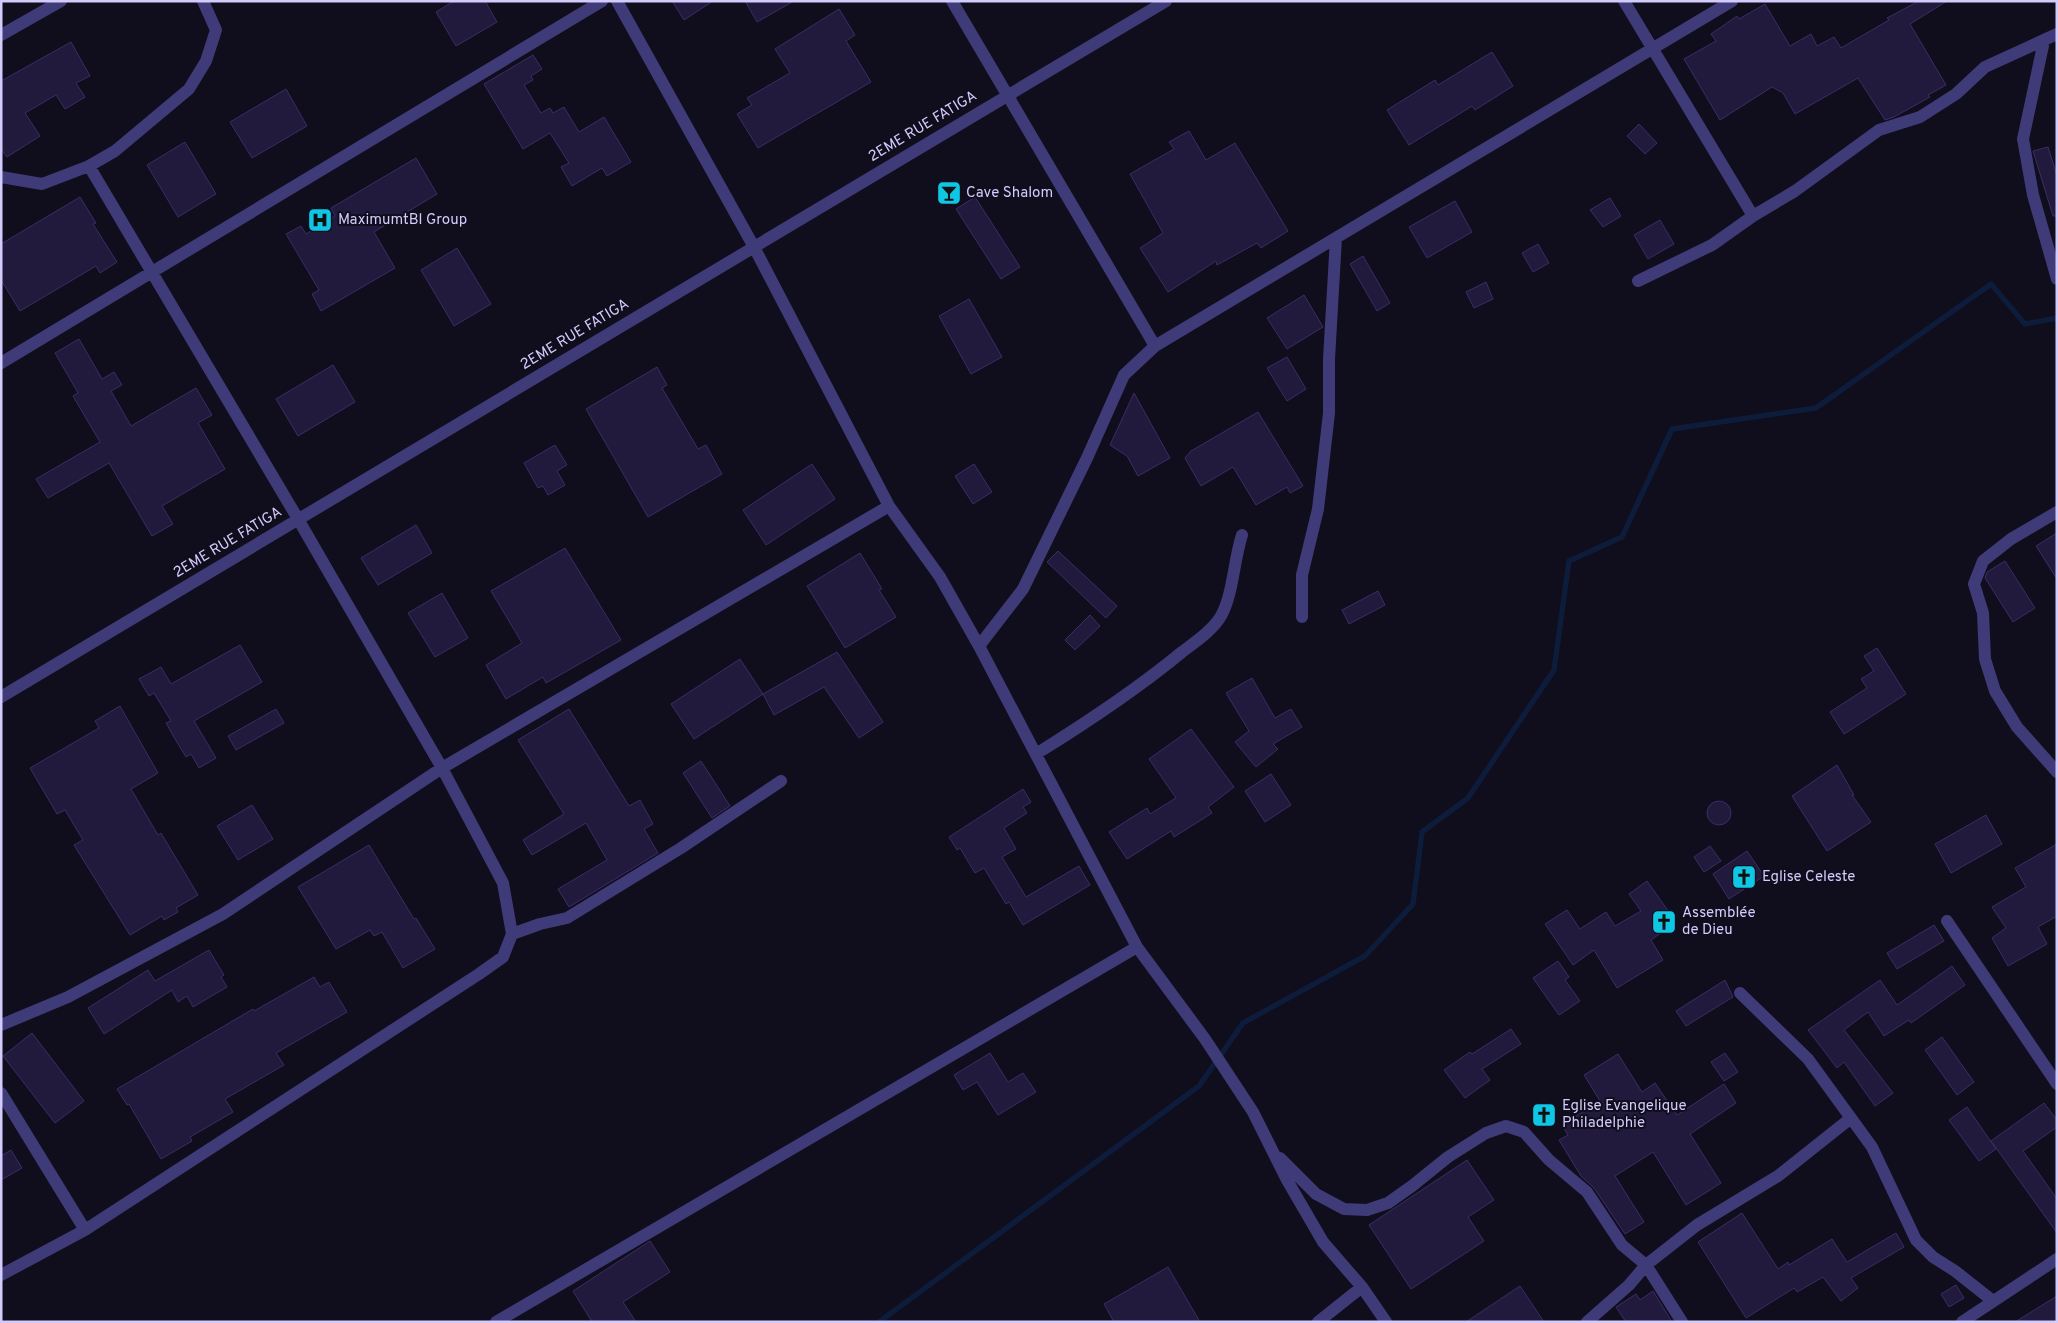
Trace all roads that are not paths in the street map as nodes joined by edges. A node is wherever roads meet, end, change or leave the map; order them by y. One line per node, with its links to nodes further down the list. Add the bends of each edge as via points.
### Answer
1 (61, 1): 10 (street)
2 (203, 1): 14 (street, via 216,30 206,61 189,88 115,151)
3 (602, 1): 19 (street)
4 (617, 1): 18 (street)
5 (952, 1): 13 (street)
6 (1166, 1): 13 (street, 2EME RUE FATIGA)
7 (1624, 1): 12 (street)
8 (1732, 1): 12 (street)
9 (2057, 34): 11 (street)
10 (1, 35)
11 (2044, 40): 16 (street, via 1985,67 1956,94 1920,117 1879,130 1795,191); 20 (street, via 2023,139 2033,194)
12 (1652, 49): 16 (street); 17 (street)
13 (1008, 96): 18 (street, 2EME RUE FATIGA); 22 (street)
14 (89, 166): 15 (street, via 42,184); 19 (street)
15 (1, 177)
16 (1753, 216): 21 (street, via 1712,245)
17 (1336, 238): 22 (street); 28 (street, via 1329,359 1330,413 1318,509 1302,575)
18 (754, 247): 24 (street); 26 (street, 2EME RUE FATIGA)
19 (150, 272): 23 (street); 26 (street)
20 (2057, 279)
21 (1638, 281)
22 (1155, 346): 29 (street, via 1124,375 1023,589)
23 (1, 363)
24 (889, 506): 29 (street, via 940,577); 32 (street)
25 (2057, 512): 33 (street, via 2011,539 1983,561 1974,584 1983,613 1985,659 1995,691 2017,727)
26 (298, 519): 30 (street, 2EME RUE FATIGA); 32 (street)
27 (1242, 535): 31 (street, via 1220,617 1198,640 1145,683)
28 (1302, 617)
29 (979, 646): 31 (street)
30 (1, 697)
31 (1036, 754): 37 (street)
32 (442, 768): 36 (street, via 503,883); 39 (street, via 223,914 68,997)
33 (2057, 772)
34 (782, 781): 36 (street, via 567,918)
35 (1948, 921): 40 (street)
36 (512, 934): 44 (street, via 502,957 479,974)
37 (1137, 947): 43 (street, via 1205,1039 1253,1112); 50 (street)
38 (1740, 993): 42 (street, via 1808,1059)
39 (1, 1025)
40 (2057, 1084)
41 (1, 1092): 44 (street)
42 (1851, 1118): 46 (street, via 1778,1176 1697,1225); 49 (street, via 1872,1147 1916,1240 1933,1257)
43 (1269, 1144): 46 (street, via 1316,1194 1344,1209 1367,1210 1388,1203 1448,1157 1486,1133 1506,1126 1524,1132 1549,1160 1587,1192 1622,1245); 48 (street, via 1323,1242)
44 (85, 1230): 47 (street)
45 (2057, 1259): 49 (street)
46 (1646, 1265): 53 (street); 54 (street)
47 (1, 1275)
48 (1362, 1287): 51 (street); 52 (street)
49 (1993, 1301): 55 (street)
50 (496, 1322)
51 (1318, 1322)
52 (1386, 1322)
53 (1586, 1322)
54 (1682, 1322)
55 (1962, 1322)

